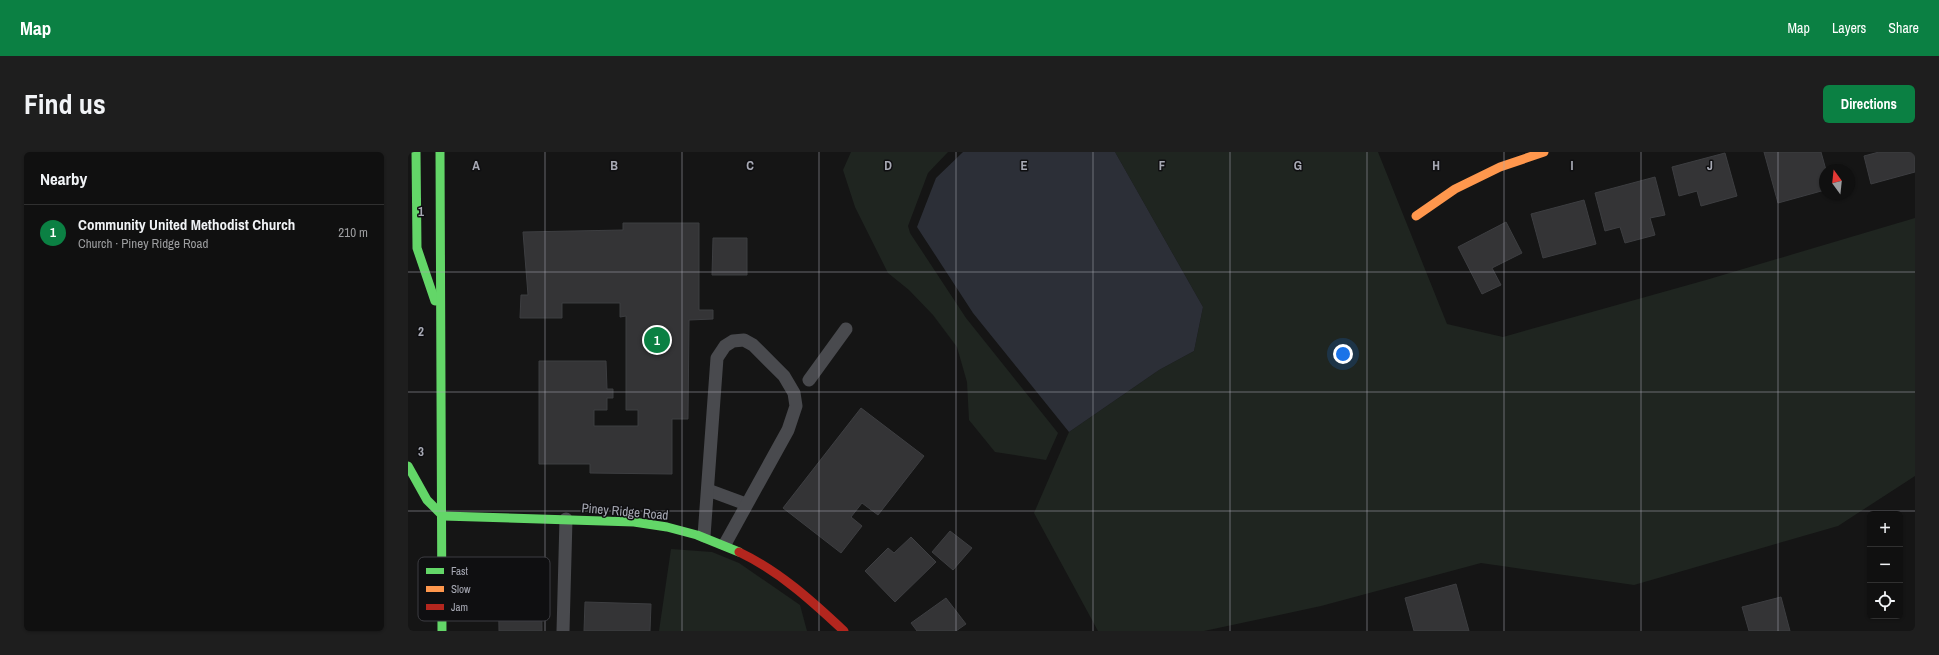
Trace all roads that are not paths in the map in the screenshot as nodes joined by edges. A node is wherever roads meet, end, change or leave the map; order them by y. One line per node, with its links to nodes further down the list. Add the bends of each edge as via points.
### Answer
1 (416, 152): 5 (main road, via 417,248)
2 (440, 152): 5 (main road)
3 (1544, 152): 4 (main road, via 1500,167 1455,189)
4 (1416, 216)
5 (442, 319): 11 (main road)
6 (846, 329): 7 (lane)
7 (809, 380)
8 (408, 466): 11 (main road, via 427,500)
9 (708, 490): 10 (lane); 10 (lane, via 717,358 725,346 733,341 744,340 753,345 784,376 794,393 796,406 788,430); 13 (lane)
10 (746, 504): 14 (lane)
11 (443, 516): 12 (main road, Piney Ridge Road); 15 (main road)
12 (566, 519): 13 (main road, Piney Ridge Road, via 646,523); 18 (lane)
13 (704, 536): 14 (main road, Piney Ridge Road)
14 (725, 544): 19 (main road, Piney Ridge Road, via 778,574 805,594)
15 (443, 557)
16 (442, 621): 17 (main road)
17 (442, 631)
18 (564, 631)
19 (844, 631)

